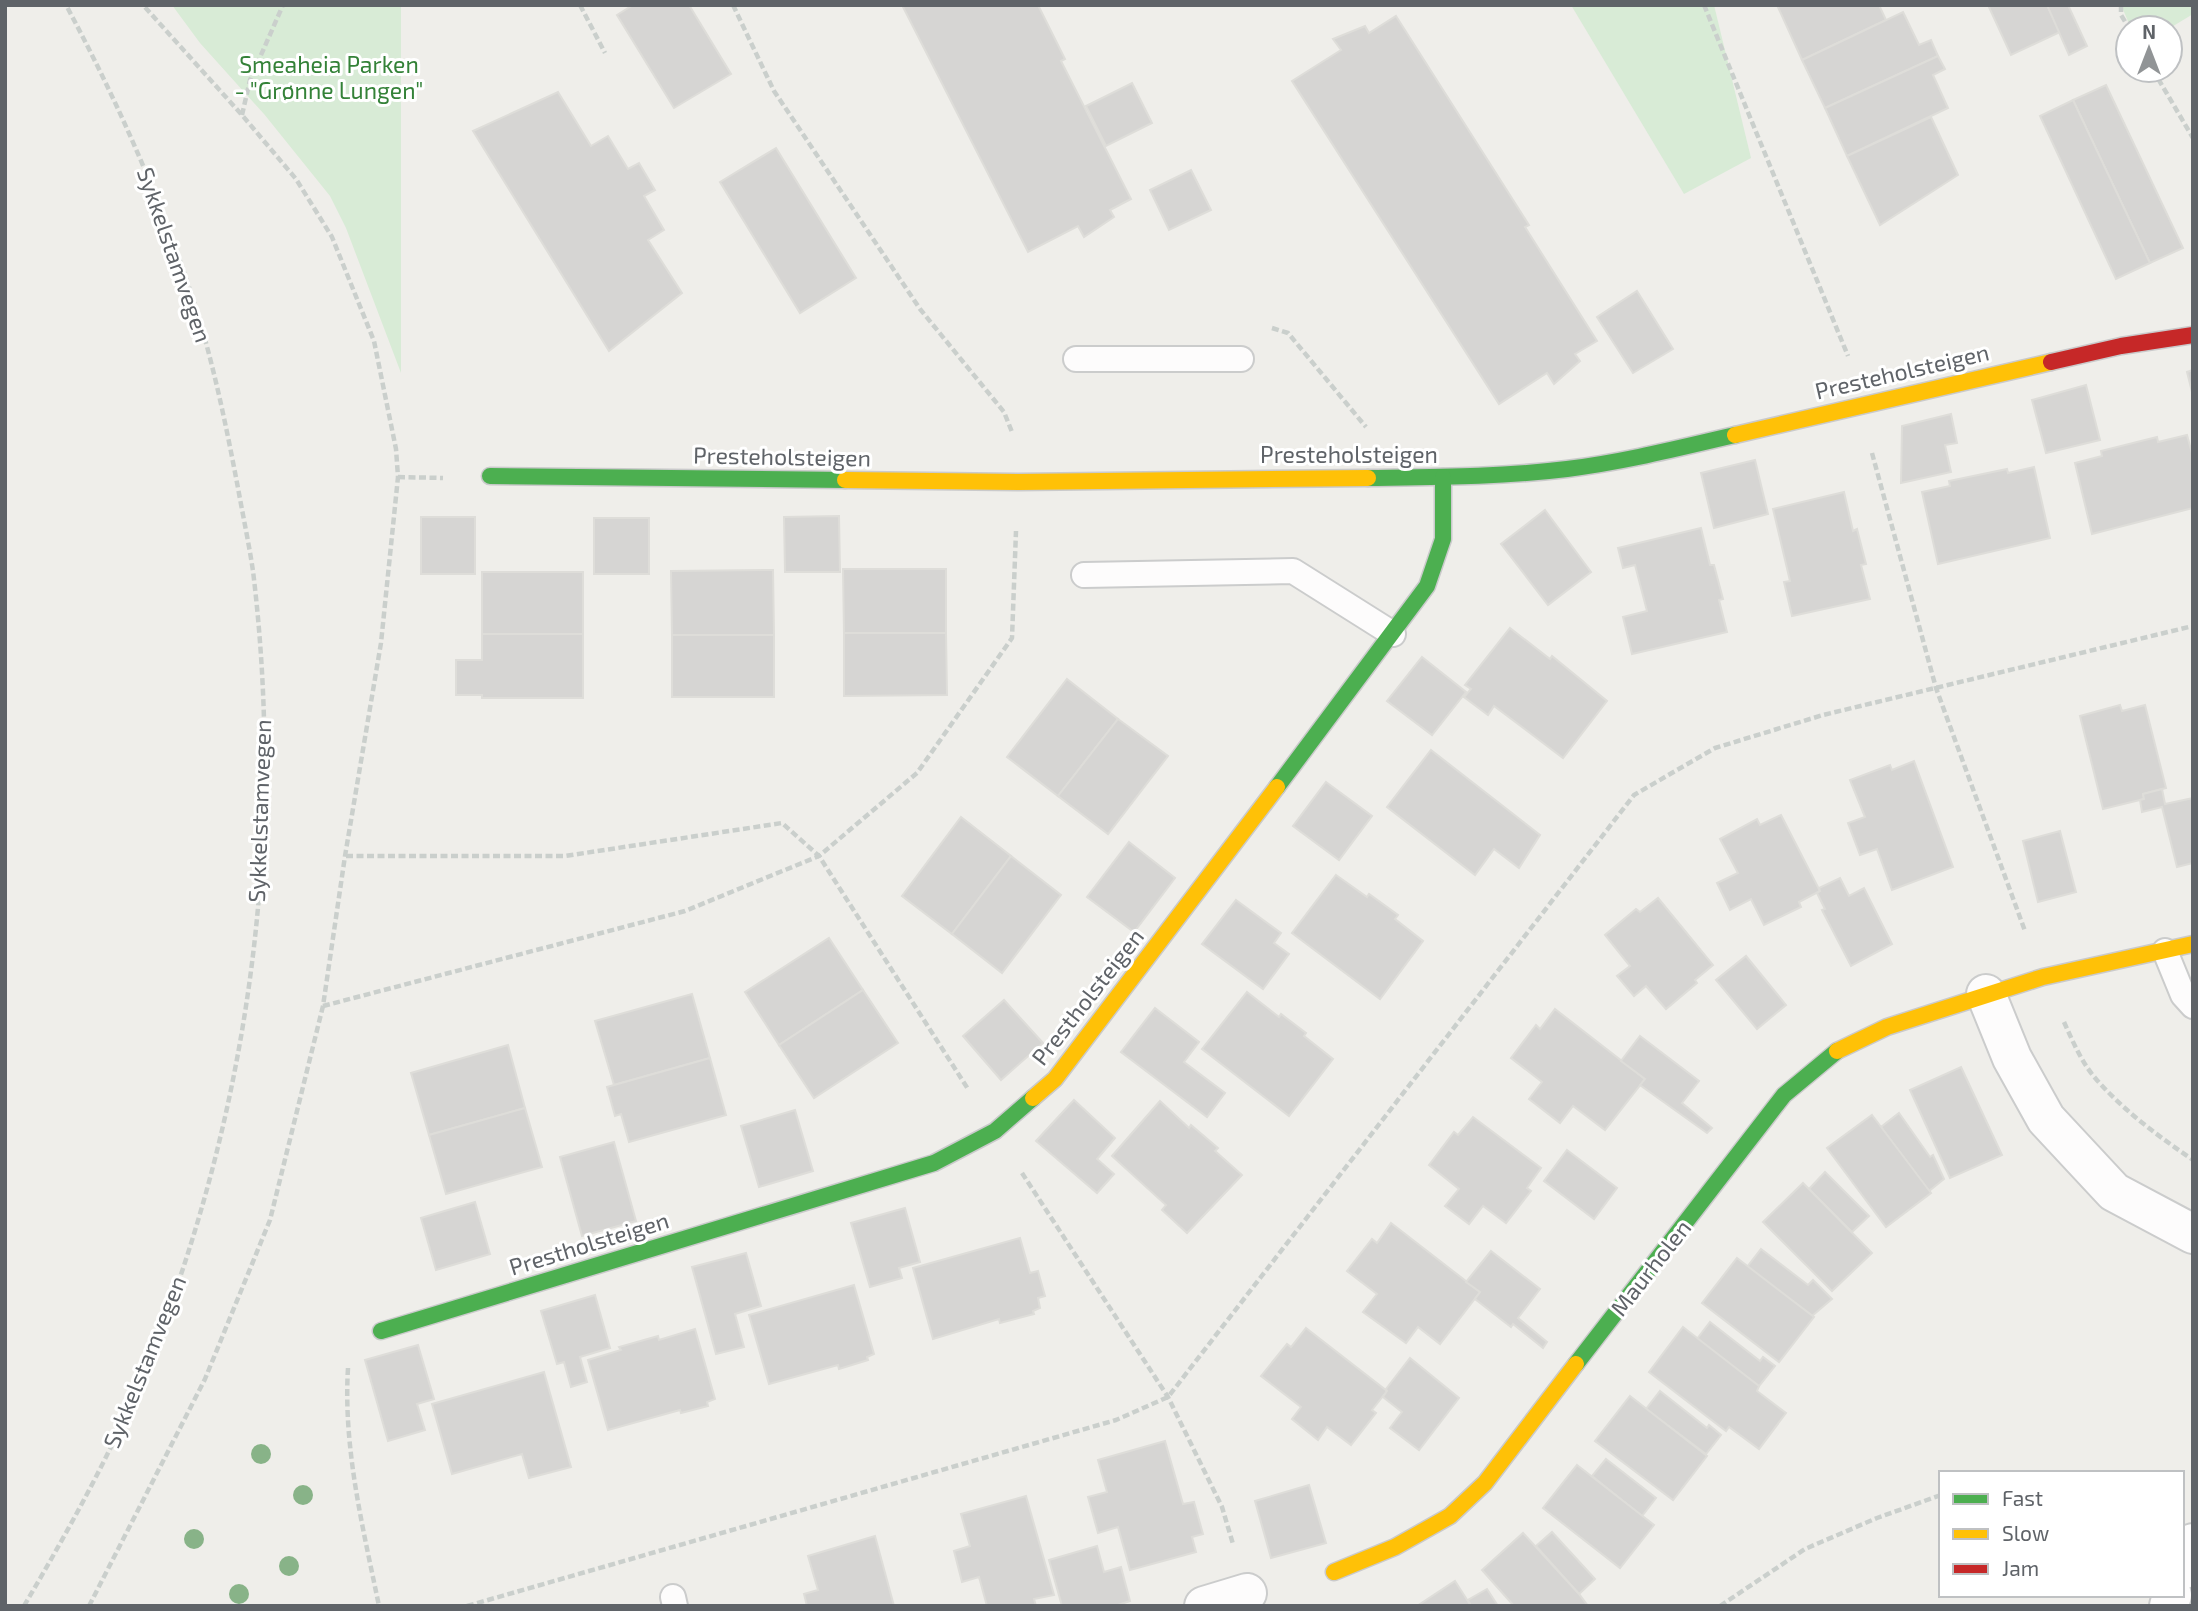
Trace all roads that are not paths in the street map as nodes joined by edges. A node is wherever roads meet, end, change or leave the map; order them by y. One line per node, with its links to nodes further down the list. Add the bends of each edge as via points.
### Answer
1 (2193, 335): 5 (street, Presteholsteigen, via 2122,346 1648,456 1565,469)
2 (1076, 359): 3 (lane)
3 (1241, 359)
4 (490, 476): 5 (street, Presteholsteigen, via 1018,482)
5 (1443, 477): 7 (street, Prestholsteigen, via 1443,539 1427,586)
6 (1084, 575): 7 (lane, via 1293,571)
7 (1393, 634): 13 (street, Prestholsteigen, via 1055,1079 995,1131 934,1163)
8 (2193, 944): 9 (street, Maurholen)
9 (2165, 951): 10 (street, Maurholen); 11 (lane, via 2183,995)
10 (1986, 994): 12 (street, via 2012,1058 2046,1119 2114,1192); 16 (street, Maurholen, via 1887,1027 1836,1052 1784,1095 1485,1483 1450,1516 1395,1547)
11 (2193, 1006)
12 (2193, 1234)
13 (381, 1331)
14 (2193, 1543): 15 (street)
15 (2184, 1565)
16 (1335, 1572)
17 (1247, 1593): 18 (street)
18 (1204, 1606)

